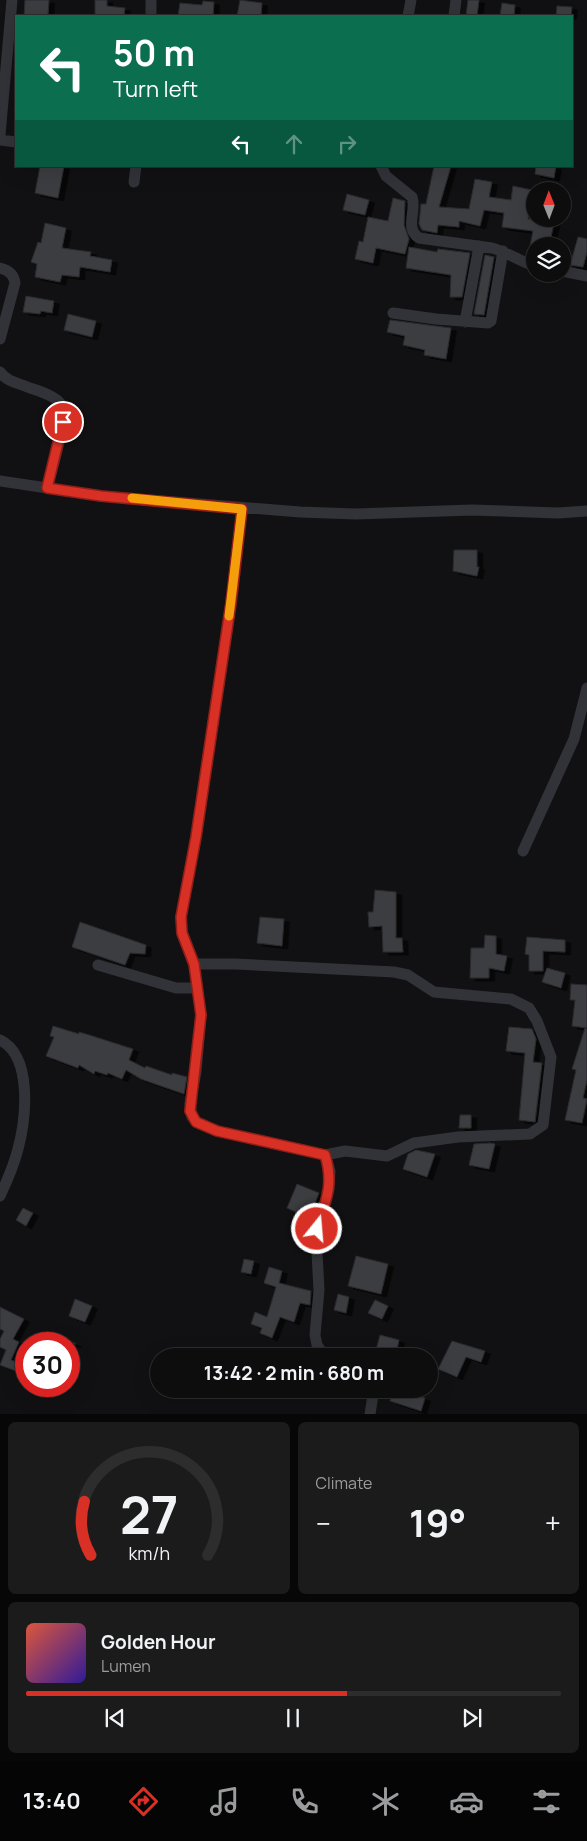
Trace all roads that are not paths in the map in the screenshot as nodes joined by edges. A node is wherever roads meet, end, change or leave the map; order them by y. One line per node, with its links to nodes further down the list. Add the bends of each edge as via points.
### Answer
1 (12, 0): 8 (street)
2 (151, 0): 5 (street)
3 (411, 0): 6 (street)
4 (456, 0): 7 (street)
5 (151, 15)
6 (408, 15)
7 (454, 15)
8 (0, 135)
9 (0, 140): 10 (street)
10 (15, 142)
11 (136, 167): 13 (street)
12 (382, 167): 14 (street, via 386,176 412,197 411,228 415,236)
13 (134, 182)
14 (479, 246): 15 (street); 21 (street)
15 (503, 251): 16 (street); 21 (street, via 491,321 482,324)
16 (526, 263)
17 (0, 268): 22 (street, via 15,278)
18 (571, 273): 19 (street)
19 (587, 276)
20 (394, 312): 21 (street)
21 (465, 322)
22 (0, 339)
23 (0, 372): 25 (street, via 5,379 43,392 62,406 63,422)
24 (0, 481): 25 (street)
25 (47, 488): 26 (street)
26 (242, 509): 27 (street, via 356,514); 30 (street, via 231,603 181,917 182,933)
27 (587, 511)
28 (587, 688): 29 (street, via 574,739)
29 (523, 852)
30 (194, 964): 32 (street); 34 (street, via 394,972 408,975 434,992 511,999 525,1004 533,1013 551,1057 545,1120 539,1130 530,1134 458,1137 414,1143 387,1156 345,1151)
31 (98, 965): 32 (street, via 176,988)
32 (197, 988): 34 (street, via 201,1015 190,1103 192,1117 217,1131)
33 (0, 1040): 35 (street, via 18,1058 24,1085 24,1112 18,1149)
34 (325, 1155): 36 (street, via 330,1178 316,1234 319,1290 315,1335)
35 (0, 1196)
36 (319, 1348)
37 (373, 1398): 38 (street)
38 (370, 1414)

